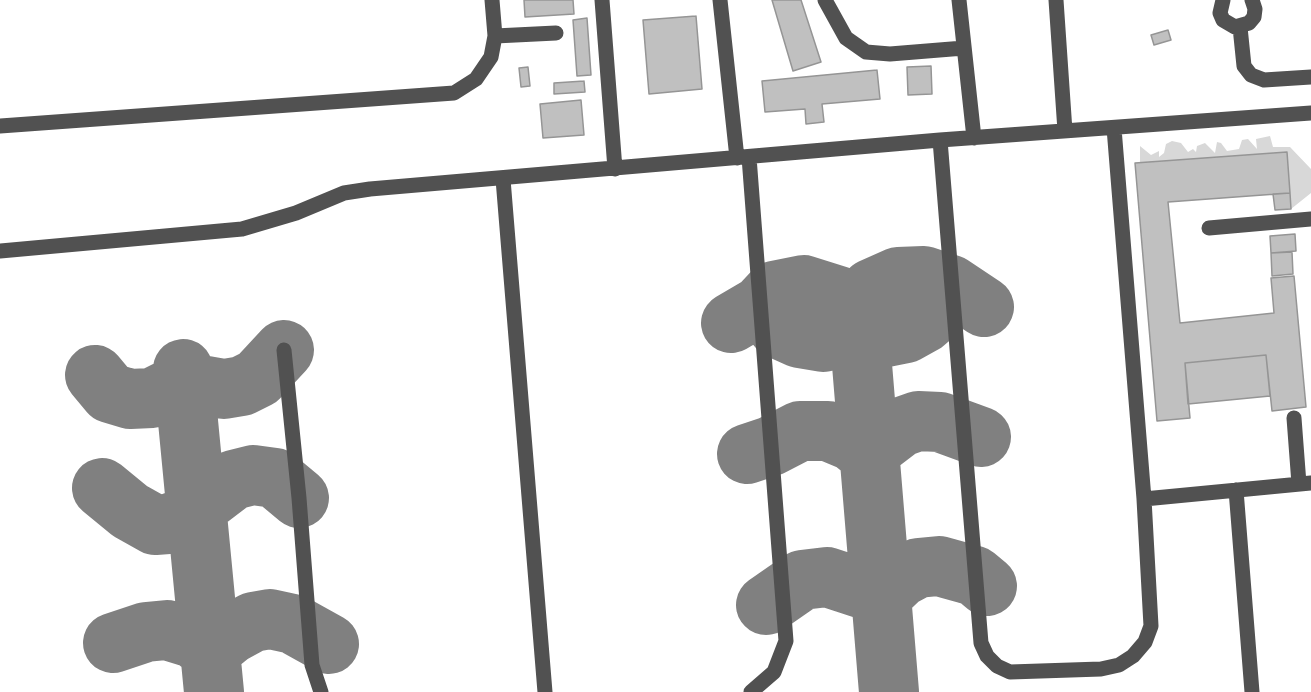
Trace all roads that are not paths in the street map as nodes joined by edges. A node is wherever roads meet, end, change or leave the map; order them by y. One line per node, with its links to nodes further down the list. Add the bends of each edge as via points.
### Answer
1 (492, 0): 11 (lane)
2 (602, 0): 21 (lane)
3 (720, 0): 20 (lane)
4 (825, 0): 12 (lane, via 846,38 866,52)
5 (959, 0): 12 (lane)
6 (1056, 0): 17 (lane)
7 (1222, 0): 9 (lane, via 1223,20)
8 (1252, 0): 9 (lane, via 1254,17)
9 (1240, 27): 13 (lane, via 1244,66 1251,75 1264,80)
10 (556, 33): 11 (lane)
11 (495, 36): 15 (lane, via 491,57 476,79 441,96)
12 (964, 48): 18 (lane)
13 (1311, 77)
14 (1311, 113): 16 (lane)
15 (0, 126)
16 (1114, 128): 17 (lane); 30 (lane)
17 (1065, 131): 18 (lane)
18 (974, 138): 19 (lane)
19 (940, 140): 20 (lane); 30 (lane, via 980,636 987,656 997,666 1025,674 1101,669 1119,665 1133,656 1145,642 1151,626)
20 (743, 157): 21 (lane); 33 (lane, via 786,641 774,672)
21 (615, 169): 22 (lane)
22 (503, 179): 25 (lane, via 344,193 271,222 223,232); 32 (lane)
23 (1311, 219): 24 (lane)
24 (1209, 228)
25 (0, 251)
26 (284, 350): 31 (lane, via 312,665)
27 (1294, 418): 28 (lane)
28 (1305, 484): 29 (lane)
29 (1236, 490): 30 (lane); 34 (lane)
30 (1144, 499)
31 (321, 692)
32 (545, 692)
33 (751, 692)
34 (1252, 692)

